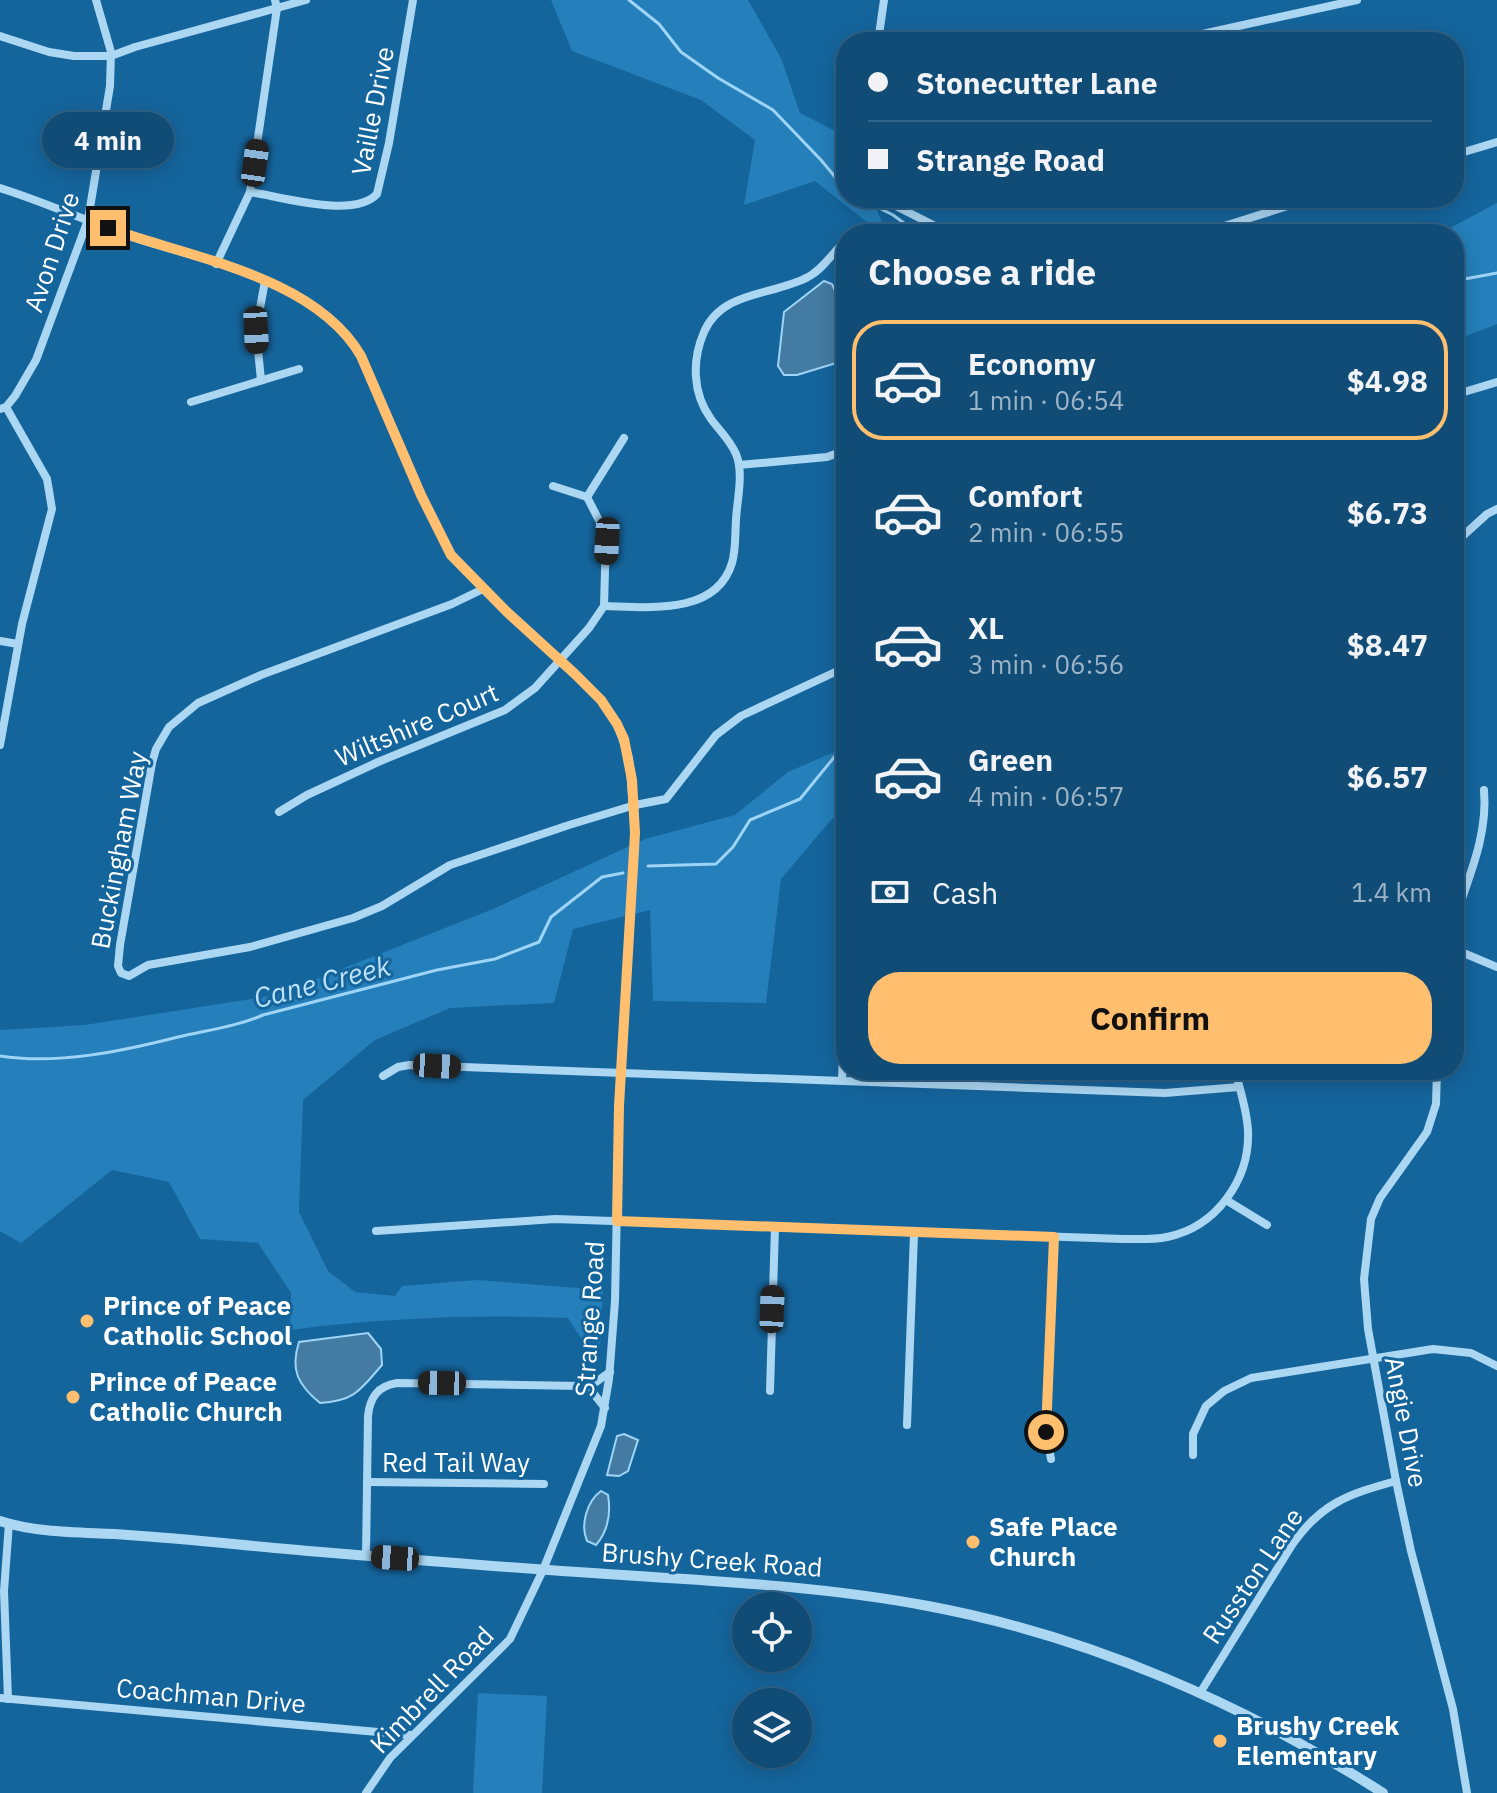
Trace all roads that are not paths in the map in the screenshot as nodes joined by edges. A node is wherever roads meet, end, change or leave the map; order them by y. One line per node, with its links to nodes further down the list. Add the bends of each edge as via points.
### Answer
1 (96, 0): 10 (street, Avon Drive)
2 (306, 0): 6 (street)
3 (413, 0): 14 (street, Vaille Drive, via 377,194 362,204 339,206)
4 (884, 0): 7 (street)
5 (1357, 0): 8 (street)
6 (276, 4): 10 (street); 14 (street)
7 (879, 32)
8 (1211, 32)
9 (0, 36): 10 (street, via 56,54)
10 (111, 56): 17 (street, Avon Drive)
11 (1497, 142): 12 (street)
12 (1464, 152)
13 (0, 188): 17 (street, Strange Road)
14 (250, 192): 21 (street)
15 (900, 208): 18 (street)
16 (1281, 208): 19 (street)
17 (88, 220): 21 (street, Strange Road); 28 (street, Avon Drive, via 36,360)
18 (931, 224)
19 (1231, 224)
20 (836, 250): 31 (street, via 811,276 719,309 704,331 696,386)
21 (216, 264): 22 (street, Strange Road)
22 (265, 281): 24 (street, via 256,330); 36 (street, Strange Road, via 314,307 354,345 442,541)
23 (299, 369): 24 (street)
24 (261, 380): 27 (street)
25 (1497, 382): 26 (street)
26 (1464, 392)
27 (191, 402)
28 (3, 408): 39 (street, via 43,471 52,499)
29 (624, 438): 33 (street)
30 (836, 454): 31 (street)
31 (739, 465): 37 (street, via 733,561 716,589 676,606)
32 (553, 486): 33 (street)
33 (587, 497): 37 (street, via 606,534)
34 (1497, 509): 35 (street)
35 (1464, 535)
36 (483, 589): 40 (street, Strange Road); 44 (street, Buckingham Way, via 225,690 188,709 169,727 152,763 120,945 121,973 129,976 148,965 250,947 353,918 450,865)
37 (604, 606): 40 (street, Wiltshire Court)
38 (0, 641): 39 (street)
39 (18, 644): 42 (street)
40 (560, 659): 44 (street, Strange Road, via 617,724 629,758); 45 (street, Wiltshire Court, via 505,710 378,762)
41 (836, 672): 44 (street, via 741,716 716,735 666,799)
42 (0, 745)
43 (1484, 790): 46 (street, via 1480,847)
44 (635, 805): 49 (street, Strange Road)
45 (279, 812)
46 (1464, 893)
47 (1464, 953): 48 (street)
48 (1497, 967)
49 (622, 1074): 50 (street, via 409,1065); 53 (street); 56 (street, Strange Road)
50 (383, 1076)
51 (1237, 1080): 54 (street)
52 (1437, 1080): 62 (street, Angie Drive, via 1427,1132 1371,1219 1364,1279)
53 (842, 1081): 54 (street, via 1165,1093)
54 (1239, 1087): 55 (street, via 1247,1149 1241,1177)
55 (1226, 1200): 57 (street); 61 (street, via 1204,1221 1169,1237)
56 (617, 1221): 58 (street); 59 (street, via 555,1219); 64 (street, Strange Road)
57 (1267, 1225)
58 (775, 1227): 60 (street); 66 (street)
59 (376, 1231)
60 (914, 1233): 61 (street); 68 (street)
61 (1054, 1237): 70 (street, via 1046,1432)
62 (1373, 1356): 63 (street, via 1446,1349 1471,1353); 69 (street, via 1233,1385 1202,1412 1193,1434); 71 (street, Angie Drive)
63 (1497, 1366)
64 (610, 1372): 65 (street); 67 (street, Strange Road)
65 (581, 1386): 67 (street); 72 (street, via 388,1385 369,1404)
66 (770, 1391)
67 (605, 1408): 76 (street, Strange Road)
68 (907, 1425)
69 (1193, 1455)
70 (1051, 1459)
71 (1396, 1481): 77 (street, Russton Lane, via 1343,1497 1307,1525); 82 (street, Angie Drive, via 1453,1709)
72 (367, 1482): 73 (street, Red Tail Way); 75 (street)
73 (544, 1484)
74 (4, 1522): 75 (street, Brushy Creek Road); 78 (street)
75 (366, 1556): 76 (street, Brushy Creek Road)
76 (543, 1570): 77 (street, Brushy Creek Road, via 763,1585 930,1606 1027,1630); 79 (street, Kimbrell Road, via 510,1639)
77 (1200, 1693): 81 (street, Brushy Creek Road, via 1256,1718)
78 (4, 1699): 79 (street, Coachman Drive)
79 (411, 1735): 80 (street, Kimbrell Road)
80 (366, 1793)
81 (1383, 1793)
82 (1467, 1793)

